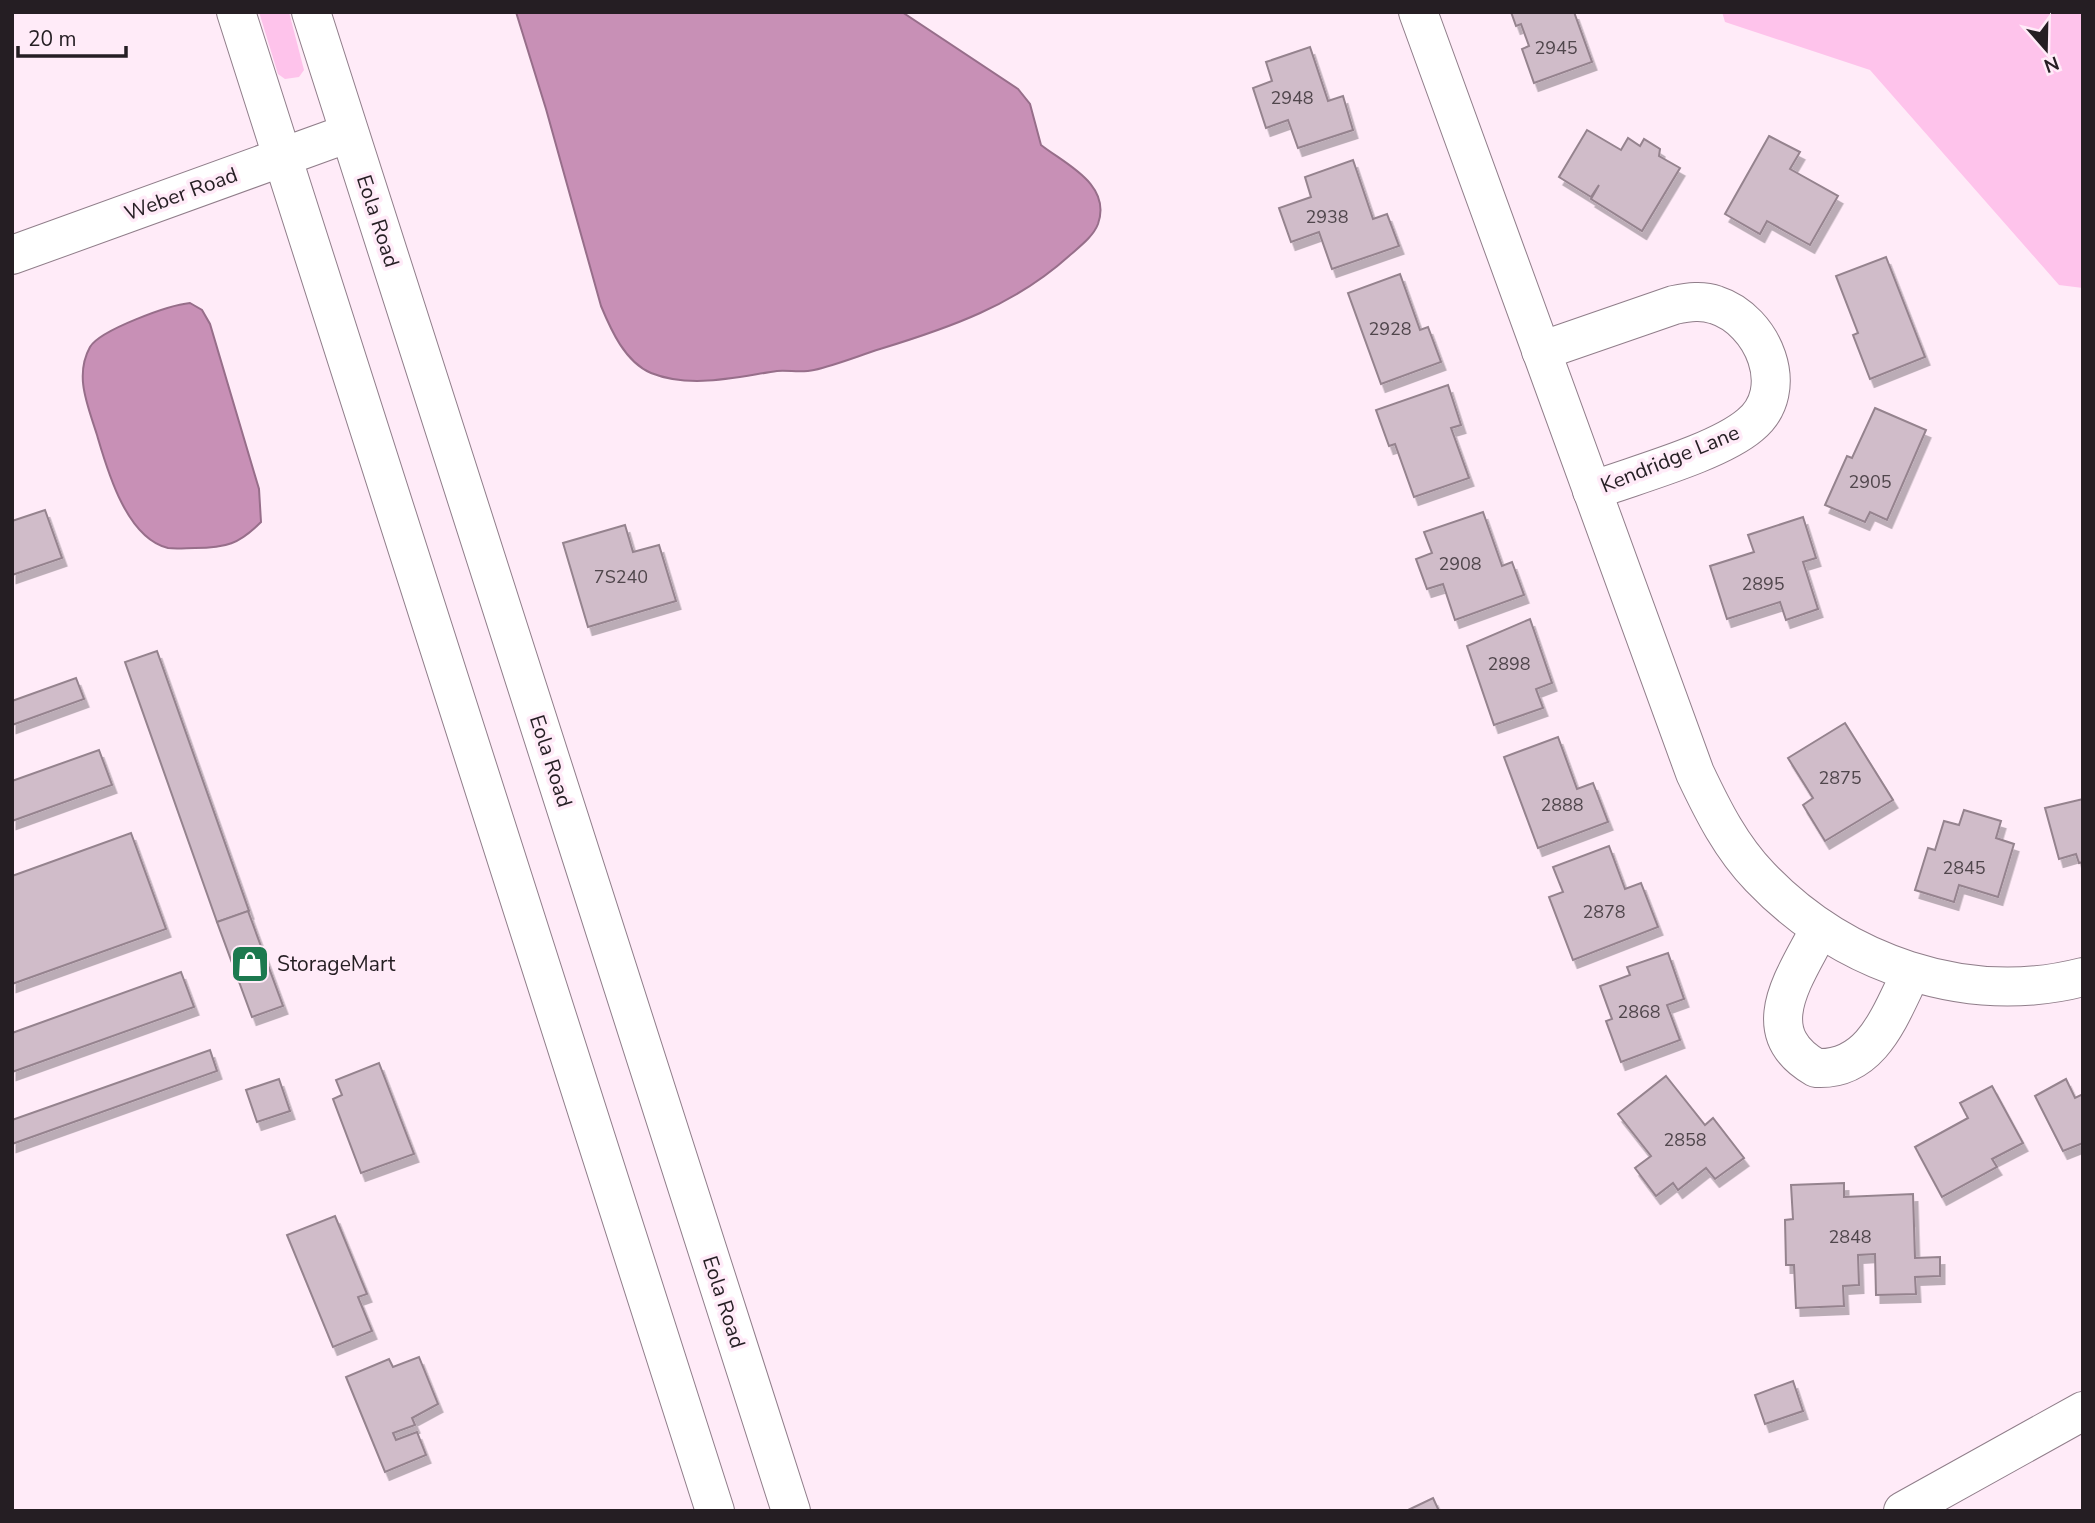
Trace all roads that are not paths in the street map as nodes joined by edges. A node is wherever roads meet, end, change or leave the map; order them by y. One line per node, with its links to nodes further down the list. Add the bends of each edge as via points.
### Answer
1 (236, 12): 5 (main road)
2 (311, 12): 4 (main road, Eola Road)
3 (1418, 12): 7 (main road, Kendridge Lane)
4 (349, 133): 5 (main road, Weber Road); 14 (main road, Eola Road)
5 (283, 156): 6 (main road, Weber Road); 13 (main road)
6 (12, 256)
7 (1541, 351): 8 (main road, Kendridge Lane); 8 (main road, Kendridge Lane, via 1696,301 1733,313 1759,338 1766,354 1771,372 1769,392 1752,424 1714,446)
8 (1592, 491): 9 (main road, Kendridge Lane, via 1695,773 1714,813 1759,876)
9 (1820, 928): 10 (main road, Kendridge Lane, via 1864,955); 10 (main road, via 1782,1004 1787,1036 1816,1068 1844,1065 1872,1045)
10 (1911, 974): 11 (main road, Kendridge Lane, via 1966,984 2018,986)
11 (2083, 977)
12 (2083, 1411): 15 (main road)
13 (715, 1511)
14 (791, 1511)
15 (1903, 1511)

